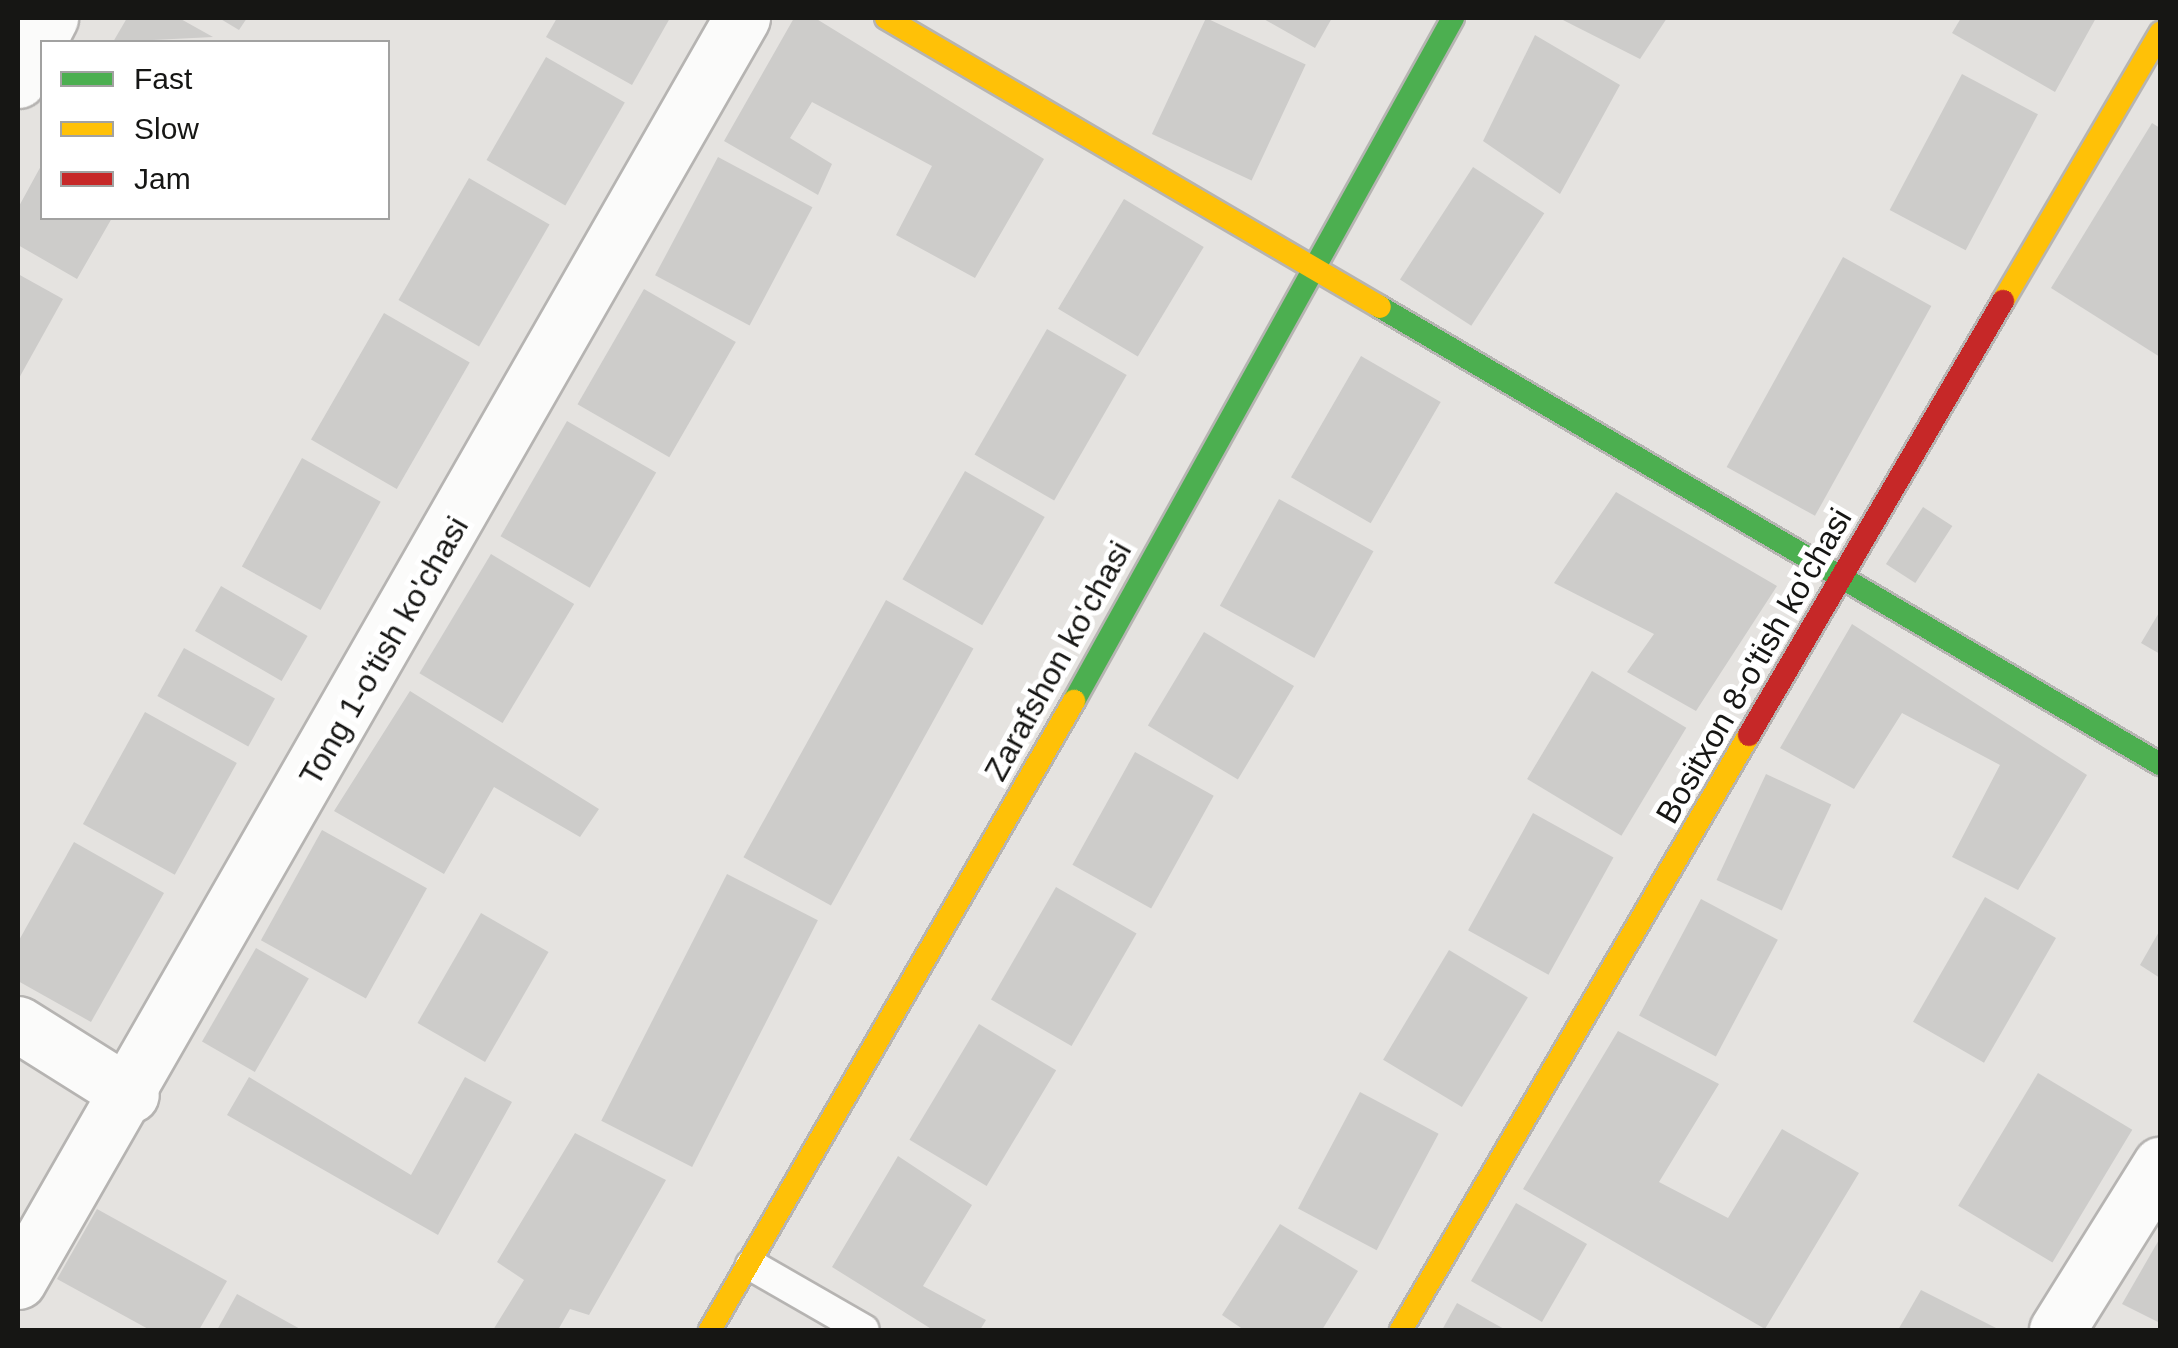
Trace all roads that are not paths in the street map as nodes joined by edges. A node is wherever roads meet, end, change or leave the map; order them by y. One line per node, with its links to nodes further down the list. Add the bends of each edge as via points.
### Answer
1 (50, 18): 6 (street)
2 (742, 18): 11 (street, Tong 1-o'tish ko'chasi)
3 (886, 18): 7 (street)
4 (1453, 18): 7 (street, Zarafshon ko'chasi)
5 (2160, 33): 8 (street, Bositxon 8-o'tish ko'chasi)
6 (18, 80)
7 (1314, 264): 8 (street); 13 (street, Zarafshon ko'chasi)
8 (1843, 580): 9 (street); 17 (street, Bositxon 8-o'tish ko'chasi)
9 (2160, 764)
10 (18, 1024): 11 (street)
11 (131, 1095): 14 (street, Tong 1-o'tish ko'chasi)
12 (2160, 1165): 18 (street)
13 (751, 1265): 15 (street, Zarafshon ko'chasi); 16 (lane)
14 (18, 1281)
15 (710, 1330)
16 (864, 1330)
17 (1400, 1330)
18 (2058, 1330)

